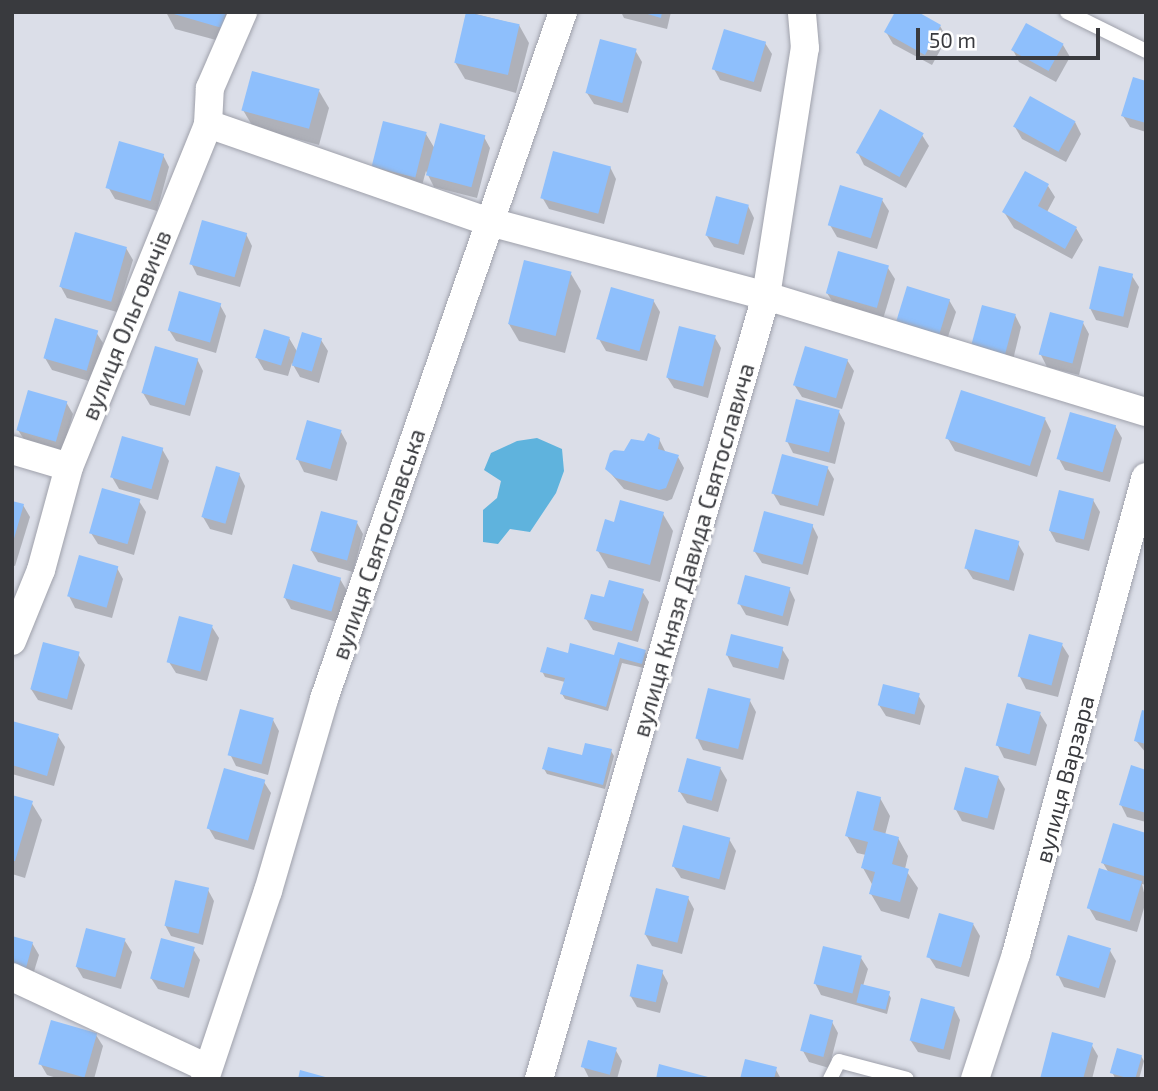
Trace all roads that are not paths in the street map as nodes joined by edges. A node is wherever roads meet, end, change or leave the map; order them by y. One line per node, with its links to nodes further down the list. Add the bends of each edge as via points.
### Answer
1 (243, 12): 6 (street, вулиця Ольговичів, via 210,88)
2 (562, 12): 7 (street, вулиця Святославська)
3 (802, 12): 8 (street, вулиця Князя Давида Святославича, via 805,48)
4 (1067, 12): 5 (lane)
5 (1146, 51)
6 (208, 124): 7 (street); 11 (street, вулиця Ольговичів)
7 (490, 222): 8 (street); 15 (street, вулиця Святославська, via 324,699 268,891)
8 (766, 296): 9 (street); 16 (street, вулиця Князя Давида Святославича)
9 (1146, 412)
10 (12, 450): 11 (street)
11 (68, 467): 13 (street, вулиця Ольговичів, via 41,570)
12 (1146, 477): 19 (street, вулиця Варзара, via 1016,954)
13 (12, 641)
14 (12, 977): 15 (street)
15 (206, 1073)
16 (539, 1079)
17 (830, 1079): 18 (lane, via 839,1061)
18 (907, 1079)
19 (975, 1079)

